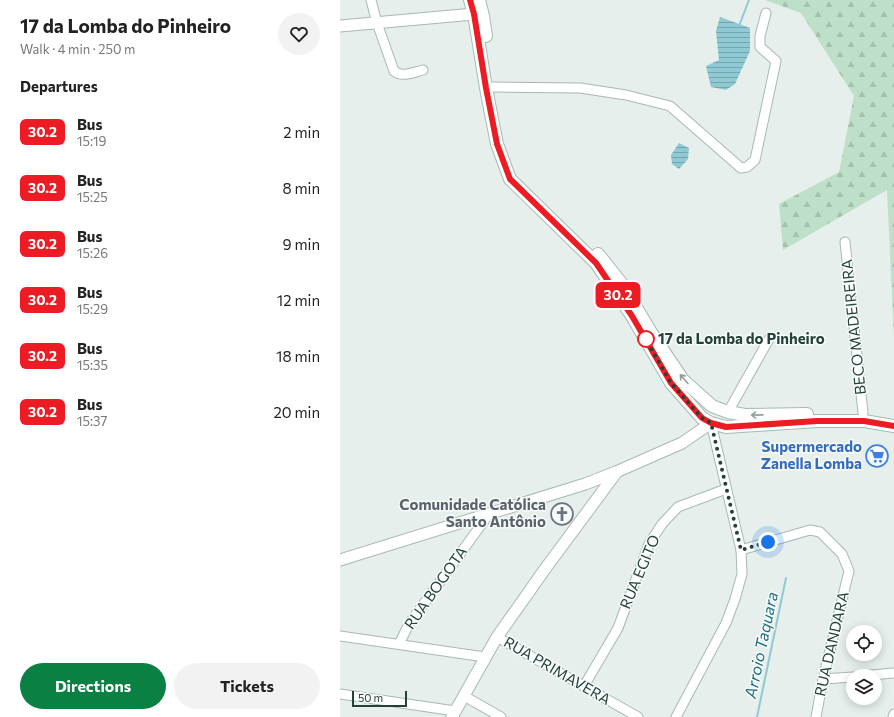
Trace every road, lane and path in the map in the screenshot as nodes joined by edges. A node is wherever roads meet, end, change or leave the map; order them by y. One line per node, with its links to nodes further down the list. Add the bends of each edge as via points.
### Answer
1 (371, 0): 6 (street)
2 (470, 0): 5 (main road)
3 (479, 0): 5 (main road)
4 (766, 13): 9 (street, via 760,47 776,61 755,160 747,167 741,168 670,106 626,95 580,88)
5 (479, 15): 6 (street); 9 (main road); 16 (main road, via 486,88 497,144 510,179 596,263 632,316 671,383)
6 (377, 23): 7 (street); 8 (street, via 394,71 402,75)
7 (340, 26)
8 (423, 70)
9 (493, 87): 12 (main road, one-way to 9, via 683,380 622,284 602,258 516,172 503,140)
10 (845, 242): 14 (street, BECO MADEIREIRA)
11 (769, 339): 13 (street)
12 (712, 406): 13 (main road); 16 (main road)
13 (728, 412): 14 (main road, one-way to 13, via 745,416); 18 (main road)
14 (863, 413): 15 (main road)
15 (894, 419)
16 (707, 420): 18 (main road); 19 (street, via 682,443); 20 (street)
17 (894, 426): 18 (main road, via 864,421 817,421)
18 (726, 427)
19 (616, 472): 21 (street); 25 (street)
20 (726, 489): 22 (street); 32 (street, RUA EGITO, via 678,507 662,524 649,544 618,628)
21 (489, 514): 23 (street); 26 (street, RUA BOGOTA, via 409,624)
22 (741, 550): 31 (street, RUA DANDARA, via 810,530 820,532 842,554 849,570); 39 (street, via 742,574 726,623)
23 (340, 560)
24 (340, 636): 26 (street)
25 (497, 636): 27 (street); 32 (street, RUA PRIMAVERA)
26 (399, 644): 27 (street)
27 (485, 656): 34 (street)
28 (894, 673): 29 (street)
29 (882, 674)
30 (846, 678): 31 (street)
31 (822, 680): 40 (street, RUA DANDARA)
32 (584, 686): 38 (street, RUA PRIMAVERA)
33 (340, 694): 35 (street)
34 (464, 696): 35 (street); 37 (street)
35 (453, 714)
36 (894, 714): 41 (street)
37 (501, 717)
38 (638, 717)
39 (676, 717)
40 (816, 717)
41 (893, 717)

